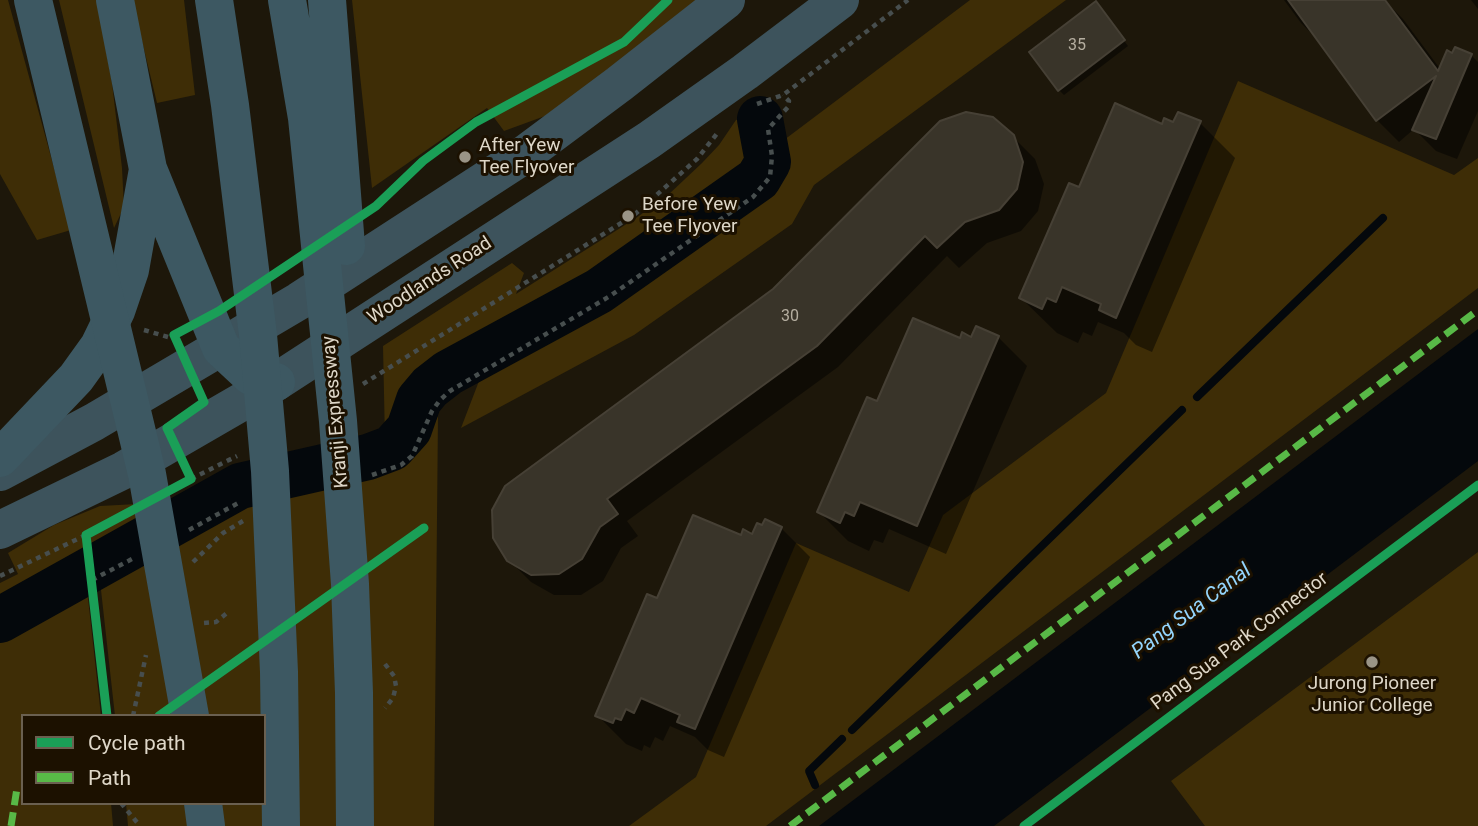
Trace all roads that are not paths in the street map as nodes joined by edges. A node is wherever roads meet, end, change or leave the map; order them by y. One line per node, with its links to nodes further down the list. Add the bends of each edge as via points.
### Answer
1 (33, 0): 17 (highway, bridge, via 142,450)
2 (115, 0): 8 (highway)
3 (214, 0): 20 (highway, bridge, via 270,471)
4 (287, 0): 16 (highway, Kranji Expressway, bridge, via 319,226)
5 (327, 0): 16 (highway, bridge, via 351,304)
6 (726, 0): 9 (main road, via 521,157 299,301)
7 (840, 0): 10 (main road, Woodlands Road, via 649,140)
8 (148, 169): 9 (highway); 12 (highway, via 131,270 99,346 76,378)
9 (215, 332): 10 (highway, via 251,376); 11 (main road, via 181,351)
10 (276, 382): 13 (main road, Woodlands Road)
11 (94, 422): 13 (main road, via 111,420 129,428 135,456); 14 (main road)
12 (0, 458)
13 (124, 470): 15 (main road, Woodlands Road)
14 (0, 472)
15 (0, 530)
16 (350, 584): 21 (highway, Kranji Expressway, bridge)
17 (190, 714)
18 (203, 805): 19 (highway)
19 (206, 826)
20 (281, 826)
21 (355, 826)

